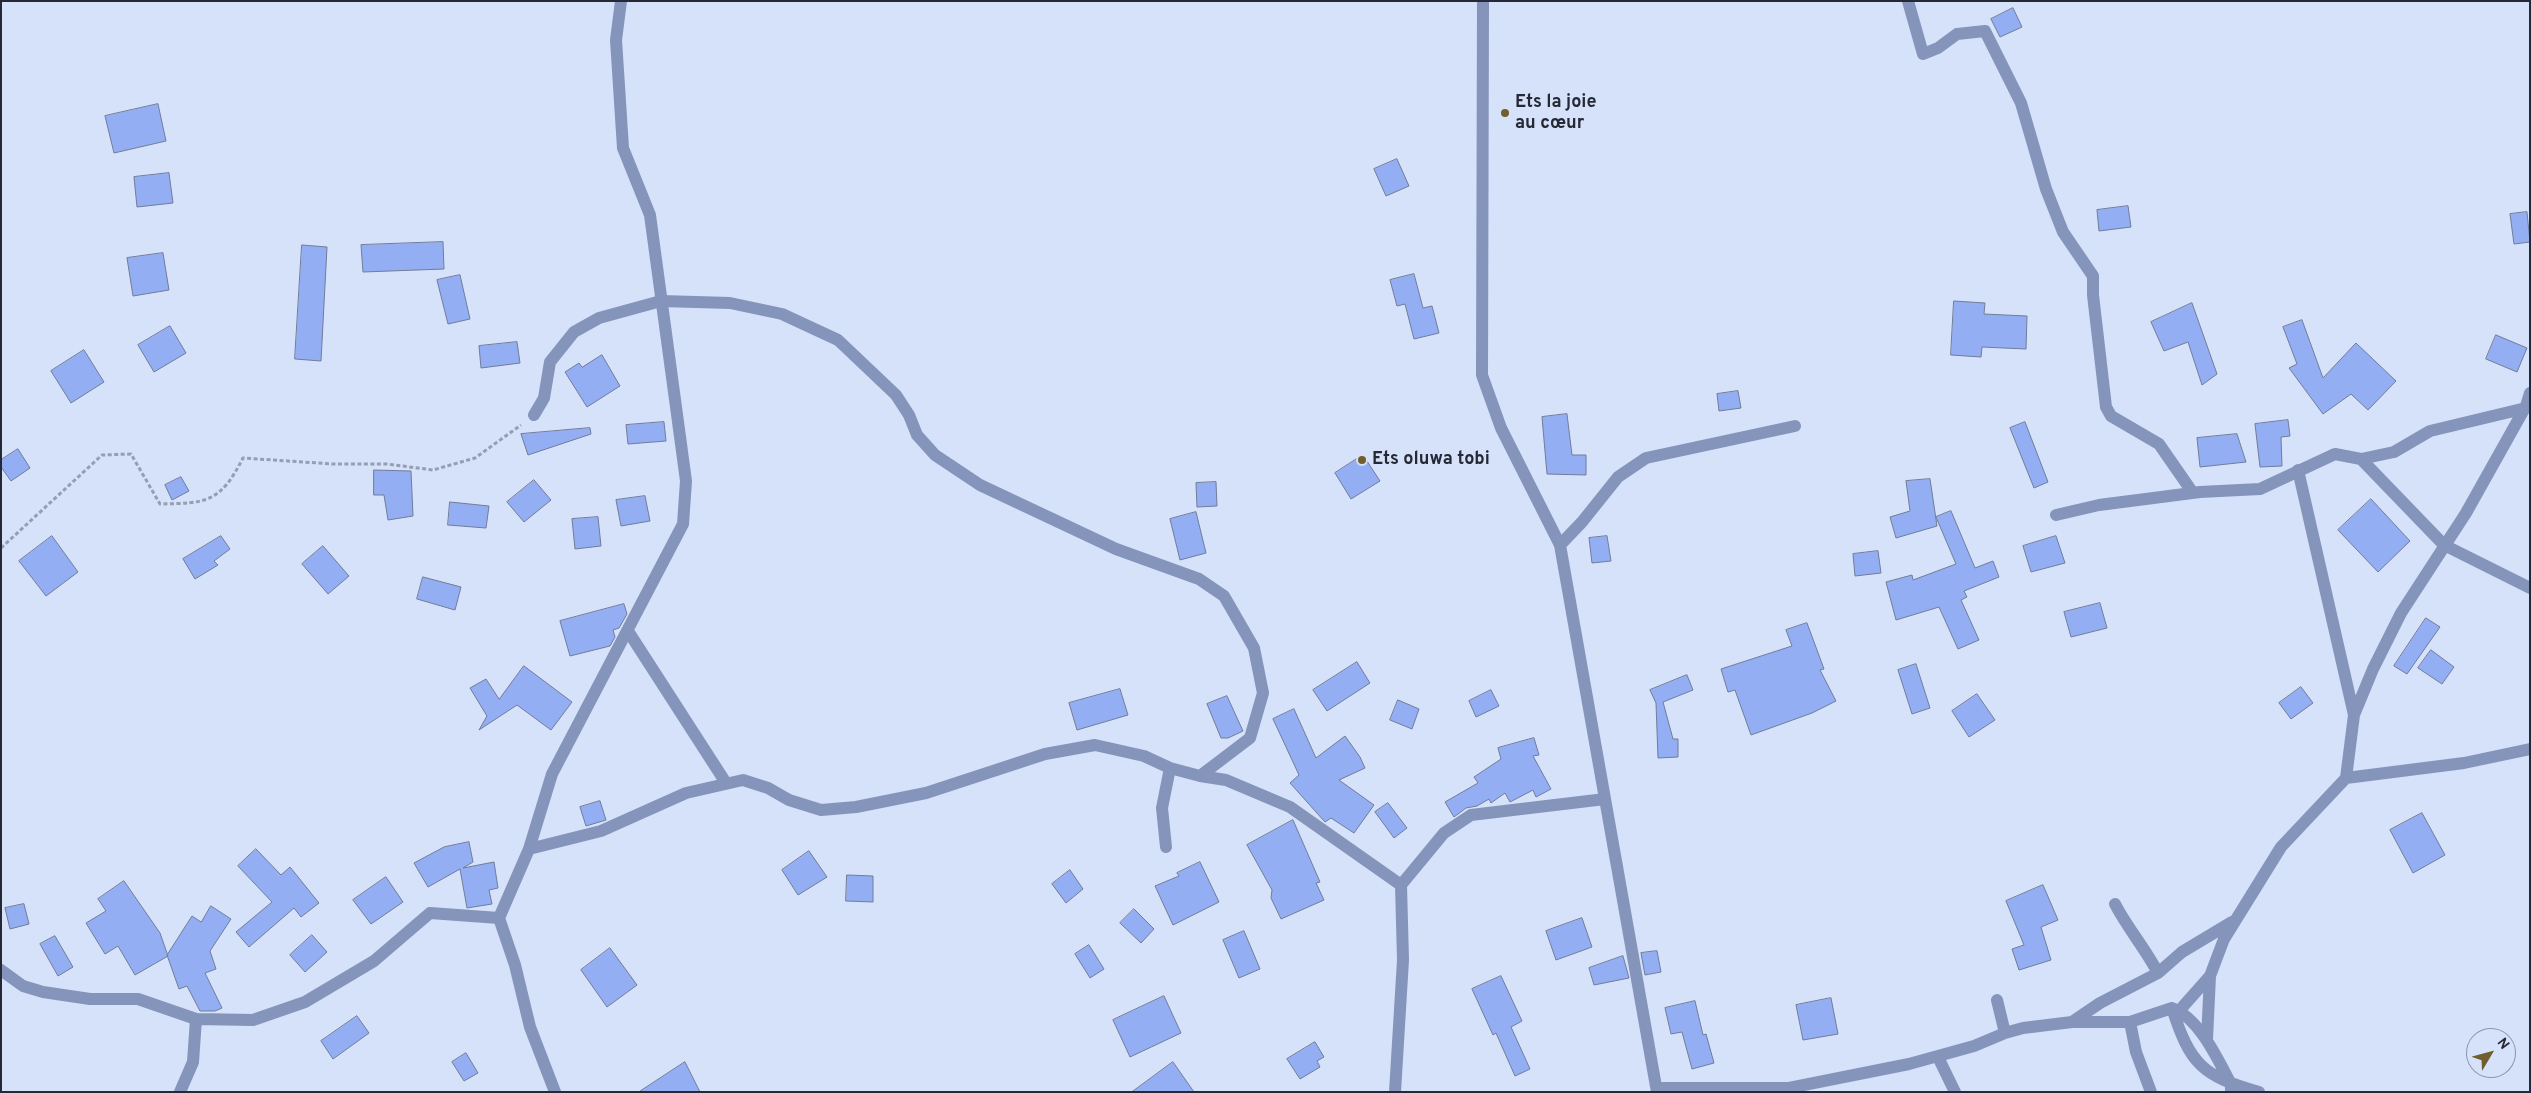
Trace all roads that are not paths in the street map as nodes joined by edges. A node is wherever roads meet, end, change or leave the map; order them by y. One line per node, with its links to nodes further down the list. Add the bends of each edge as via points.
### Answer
1 (620, 1): 4 (street, via 616,40 623,148 650,215)
2 (1483, 1): 13 (street, via 1482,376 1502,428)
3 (1908, 1): 11 (street, via 1923,54 1957,34 1985,31 2021,103 2046,189 2064,232 2093,276 2106,407 2111,416 2159,444)
4 (661, 301): 7 (street, via 599,318 574,332 550,362 544,398); 16 (street, via 684,450 683,524); 20 (street, via 730,303 782,314 838,340 896,396 917,435 935,455 980,485 1116,548 1199,579 1224,596 1254,648 1263,693 1250,738)
5 (2530, 393): 6 (street)
6 (2528, 407): 9 (street, via 2430,431 2394,452); 14 (street)
7 (534, 415)
8 (1795, 426): 13 (street, via 1646,458 1618,477)
9 (2361, 459): 10 (street, via 2335,454); 14 (street)
10 (2298, 470): 11 (street, via 2260,489); 17 (street)
11 (2193, 493): 12 (street, via 2099,505)
12 (2056, 515)
13 (1560, 545): 23 (street)
14 (2444, 545): 15 (street); 17 (street, via 2401,613)
15 (2530, 588)
16 (628, 631): 22 (street); 25 (street, via 552,774)
17 (2354, 714): 21 (street)
18 (2530, 749): 21 (street, via 2464,763)
19 (1170, 768): 20 (street); 22 (street, via 1144,756 1095,745 1045,754 926,793 856,807 821,810 743,780); 24 (street, via 1162,808)
20 (1200, 776): 26 (street, via 1226,780 1290,807)
21 (2346, 778): 29 (street, via 2282,847)
22 (726, 783): 25 (street, via 686,793 601,831)
23 (1605, 799): 26 (street, via 1471,815 1444,833); 42 (street)
24 (1166, 847)
25 (529, 850): 28 (street)
26 (1401, 885): 46 (street, via 1403,960)
27 (2115, 904): 31 (street)
28 (499, 918): 35 (street, via 430,913 374,961 306,1002 254,1020); 45 (street, via 516,965 530,1027)
29 (2234, 922): 31 (street, via 2182,952); 32 (street)
30 (1, 970): 35 (street, via 23,986 43,992 90,999 138,999)
31 (2158, 973): 36 (street, via 2100,1003)
32 (2210, 976): 34 (street); 39 (street)
33 (1997, 1000): 38 (street)
34 (2176, 1010): 37 (street); 39 (street); 41 (street, via 2182,1039 2194,1057 2208,1073)
35 (196, 1019): 44 (street, via 193,1062)
36 (2072, 1022): 37 (street); 38 (street)
37 (2130, 1022): 48 (street, via 2136,1052)
38 (2005, 1032): 40 (street)
39 (2207, 1039): 41 (street)
40 (1938, 1057): 43 (street); 47 (street)
41 (2231, 1088): 49 (street)
42 (1657, 1090): 43 (street)
43 (1789, 1090)
44 (180, 1092)
45 (555, 1092)
46 (1396, 1092)
47 (1955, 1092)
48 (2151, 1092)
49 (2259, 1092)

